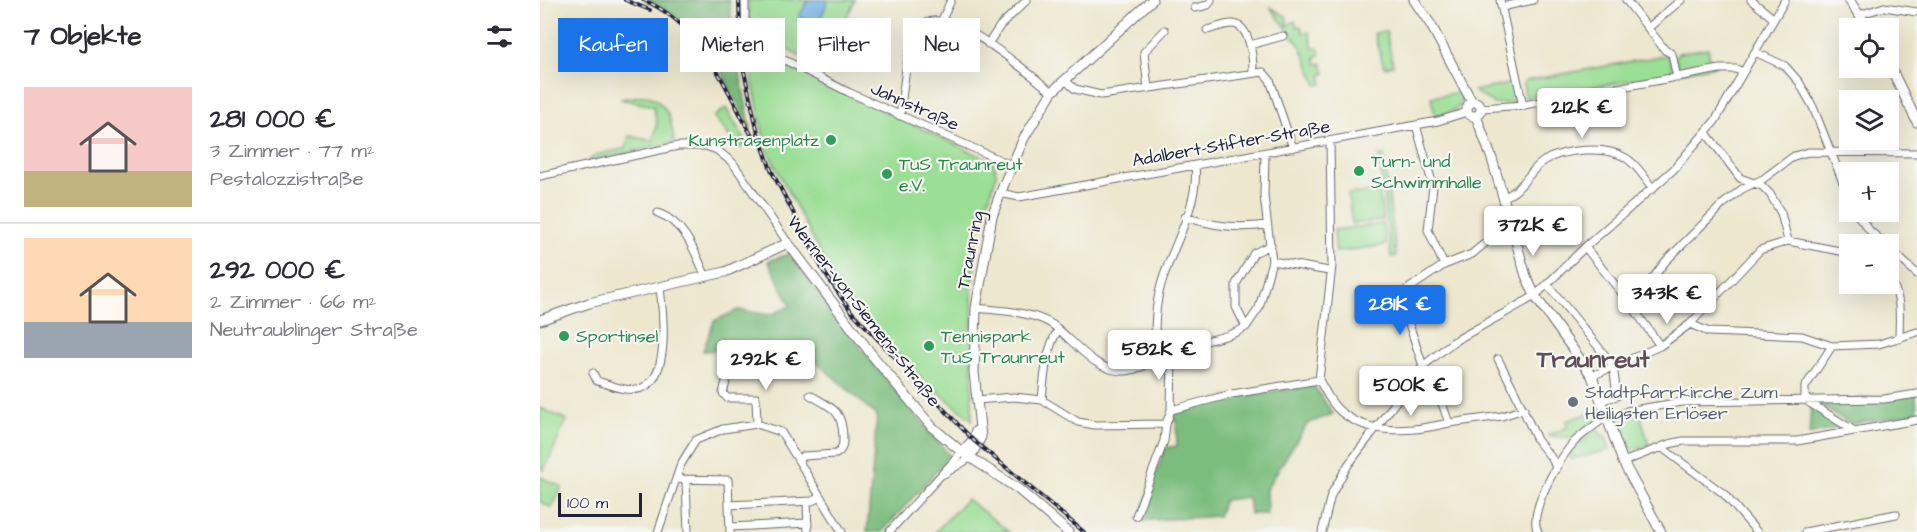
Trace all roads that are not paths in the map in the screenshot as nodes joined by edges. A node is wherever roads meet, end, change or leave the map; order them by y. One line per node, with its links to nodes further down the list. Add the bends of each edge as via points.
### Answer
1 (745, 0): 38 (street, Jahnstraße, via 748,42)
2 (951, 0): 17 (street)
3 (1027, 0): 25 (street)
4 (1152, 0): 33 (street, Traunring)
5 (1211, 0): 14 (street)
6 (1414, 0): 37 (street, via 1437,34 1472,102 1478,102)
7 (1533, 0): 13 (street)
8 (1626, 0): 20 (street)
9 (1681, 0): 20 (street)
10 (1751, 0): 19 (street)
11 (1785, 0): 19 (street)
12 (1849, 0): 16 (street)
13 (1501, 4): 36 (street)
14 (1196, 8)
15 (1917, 12): 16 (street, via 1884,7)
16 (1859, 15): 18 (street)
17 (943, 18)
18 (1861, 18)
19 (1774, 19): 27 (street)
20 (1648, 28): 31 (street, via 1672,54)
21 (1165, 30): 34 (street, via 1144,52)
22 (1207, 30): 26 (street, via 1238,26)
23 (1283, 36): 26 (street)
24 (980, 39): 25 (street)
25 (988, 44): 35 (street)
26 (1250, 45): 28 (street)
27 (1755, 52): 30 (street); 44 (street, via 1785,66 1799,82 1813,107)
28 (1253, 71): 34 (street); 43 (street, via 1263,72 1270,80)
29 (907, 72): 38 (street)
30 (1743, 72): 31 (street, Adalbert-Stifter-Straße, via 1730,68); 41 (street)
31 (1677, 78): 36 (street, Adalbert-Stifter-Straße)
32 (1896, 78): 39 (street)
33 (1065, 80): 34 (street, via 1075,89 1096,95); 35 (street, Traunring)
34 (1148, 89)
35 (1052, 92): 47 (street, Traunring)
36 (1523, 106): 37 (street, Adalbert-Stifter-Straße)
37 (1475, 112): 40 (street, Adalbert-Stifter-Straße); 54 (street)
38 (900, 116): 47 (street, Jahnstraße)
39 (1917, 122)
40 (1416, 125): 42 (street, Adalbert-Stifter-Straße); 68 (street, via 1433,186 1428,230)
41 (1707, 134): 51 (street, via 1740,178); 52 (street)
42 (1330, 141): 43 (street, Adalbert-Stifter-Straße); 69 (street)
43 (1293, 148): 45 (street, Adalbert-Stifter-Straße)
44 (1829, 152): 46 (street); 49 (street); 51 (street, via 1794,156)
45 (1265, 153): 48 (street, Adalbert-Stifter-Straße); 58 (street)
46 (1917, 153)
47 (1011, 165): 53 (street, Traunring)
48 (1195, 165): 53 (street, Adalbert-Stifter-Straße, via 1019,197); 56 (street)
49 (1839, 175)
50 (540, 177): 62 (street, Werner-von-Siemens-Straße, via 686,145 717,150 733,163)
51 (1754, 184): 61 (street, via 1770,194); 76 (street, via 1742,189 1692,234)
52 (1653, 189): 54 (street, via 1624,157 1613,152 1579,152 1545,160 1519,188); 64 (street)
53 (1000, 193): 77 (street, Traunring, via 992,216)
54 (1503, 197): 59 (street)
55 (658, 213): 71 (street, via 672,219 683,233)
56 (1185, 217): 58 (street, via 1240,229); 87 (street, via 1160,286 1154,324)
57 (1864, 222): 60 (street)
58 (1268, 225): 63 (street)
59 (1510, 227): 68 (street, via 1472,254); 75 (street)
60 (1875, 234)
61 (1788, 242): 65 (street); 79 (street, via 1761,250)
62 (788, 243): 71 (street); 113 (street, Werner-von-Siemens-Straße, via 909,400 932,427)
63 (1271, 246): 67 (street); 80 (street, via 1254,253 1236,284 1236,307)
64 (1585, 247): 72 (street); 76 (street)
65 (1839, 251)
66 (1899, 257): 70 (street)
67 (1272, 261): 69 (street); 80 (street, via 1259,308)
68 (1444, 265): 90 (street, via 1400,297)
69 (1329, 271): 95 (street)
70 (1917, 274)
71 (706, 278): 73 (street)
72 (1548, 285): 75 (street); 89 (street, via 1584,324)
73 (660, 288): 78 (street, via 589,303); 91 (street, via 664,323 662,352 654,380 642,388 624,389 597,381)
74 (1896, 294): 83 (street)
75 (1535, 296): 90 (street, via 1454,342); 92 (street)
76 (1632, 306): 84 (street)
77 (976, 308): 81 (street, via 1035,317); 98 (street, Traunring)
78 (540, 320)
79 (1690, 324): 84 (street); 85 (street, via 1709,332 1802,336)
80 (1246, 327): 86 (street, via 1235,334)
81 (1058, 330): 87 (street, via 1110,369 1128,371); 99 (street, via 1044,376)
82 (1917, 332): 83 (street)
83 (1899, 339): 85 (street)
84 (1660, 346): 89 (street)
85 (1832, 346): 101 (street, via 1805,387)
86 (1172, 351): 87 (street); 103 (street)
87 (1155, 359)
88 (1498, 359): 102 (street)
89 (1613, 365): 92 (street); 100 (street, via 1617,396)
90 (1424, 366): 110 (street)
91 (593, 373)
92 (1592, 376): 100 (street)
93 (727, 378): 108 (street, via 723,393 727,398 756,398)
94 (1433, 378): 107 (street)
95 (1319, 380): 103 (street, via 1232,394); 110 (street, via 1340,411)
96 (1917, 394): 101 (street, via 1884,399)
97 (810, 395): 114 (street, via 837,411 843,421 843,446 837,454 804,456)
98 (976, 399): 99 (street); 113 (street, Traunring, via 981,437)
99 (1042, 400): 109 (street, via 1078,422)
100 (1602, 400): 105 (street)
101 (1805, 400): 104 (street, via 1682,402); 111 (street)
102 (1524, 409): 107 (street); 116 (street, via 1537,440)
103 (1171, 410): 109 (street)
104 (1627, 411)
105 (1608, 415): 115 (street); 116 (street, via 1576,441)
106 (1917, 420): 111 (street)
107 (1449, 423): 110 (street, via 1413,429)
108 (758, 424): 114 (street, via 781,432); 117 (street, via 723,429 696,440 688,449)
109 (1166, 424): 123 (street, via 1164,441)
110 (1374, 428): 132 (street, via 1331,495)
111 (1853, 430): 112 (street, via 1797,441 1696,441)
112 (1661, 447): 115 (street); 135 (street, via 1724,494)
113 (966, 455): 130 (street); 131 (street, Werner-von-Siemens-Straße, via 1018,489)
114 (798, 460): 119 (street)
115 (1623, 462): 134 (street)
116 (1556, 469): 133 (street, via 1535,517)
117 (677, 479): 118 (street); 126 (street)
118 (686, 481): 121 (street, via 728,480); 127 (street)
119 (820, 497): 120 (street); 129 (street)
120 (807, 502): 121 (street); 124 (street)
121 (729, 505): 125 (street)
122 (1896, 514): 136 (street)
123 (1137, 516)
124 (808, 523): 125 (street); 128 (street)
125 (730, 529)
126 (657, 532)
127 (688, 532)
128 (808, 532)
129 (842, 532)
130 (889, 532)
131 (1068, 532)
132 (1322, 532)
133 (1538, 532)
134 (1661, 532)
135 (1757, 532)
136 (1805, 532)

